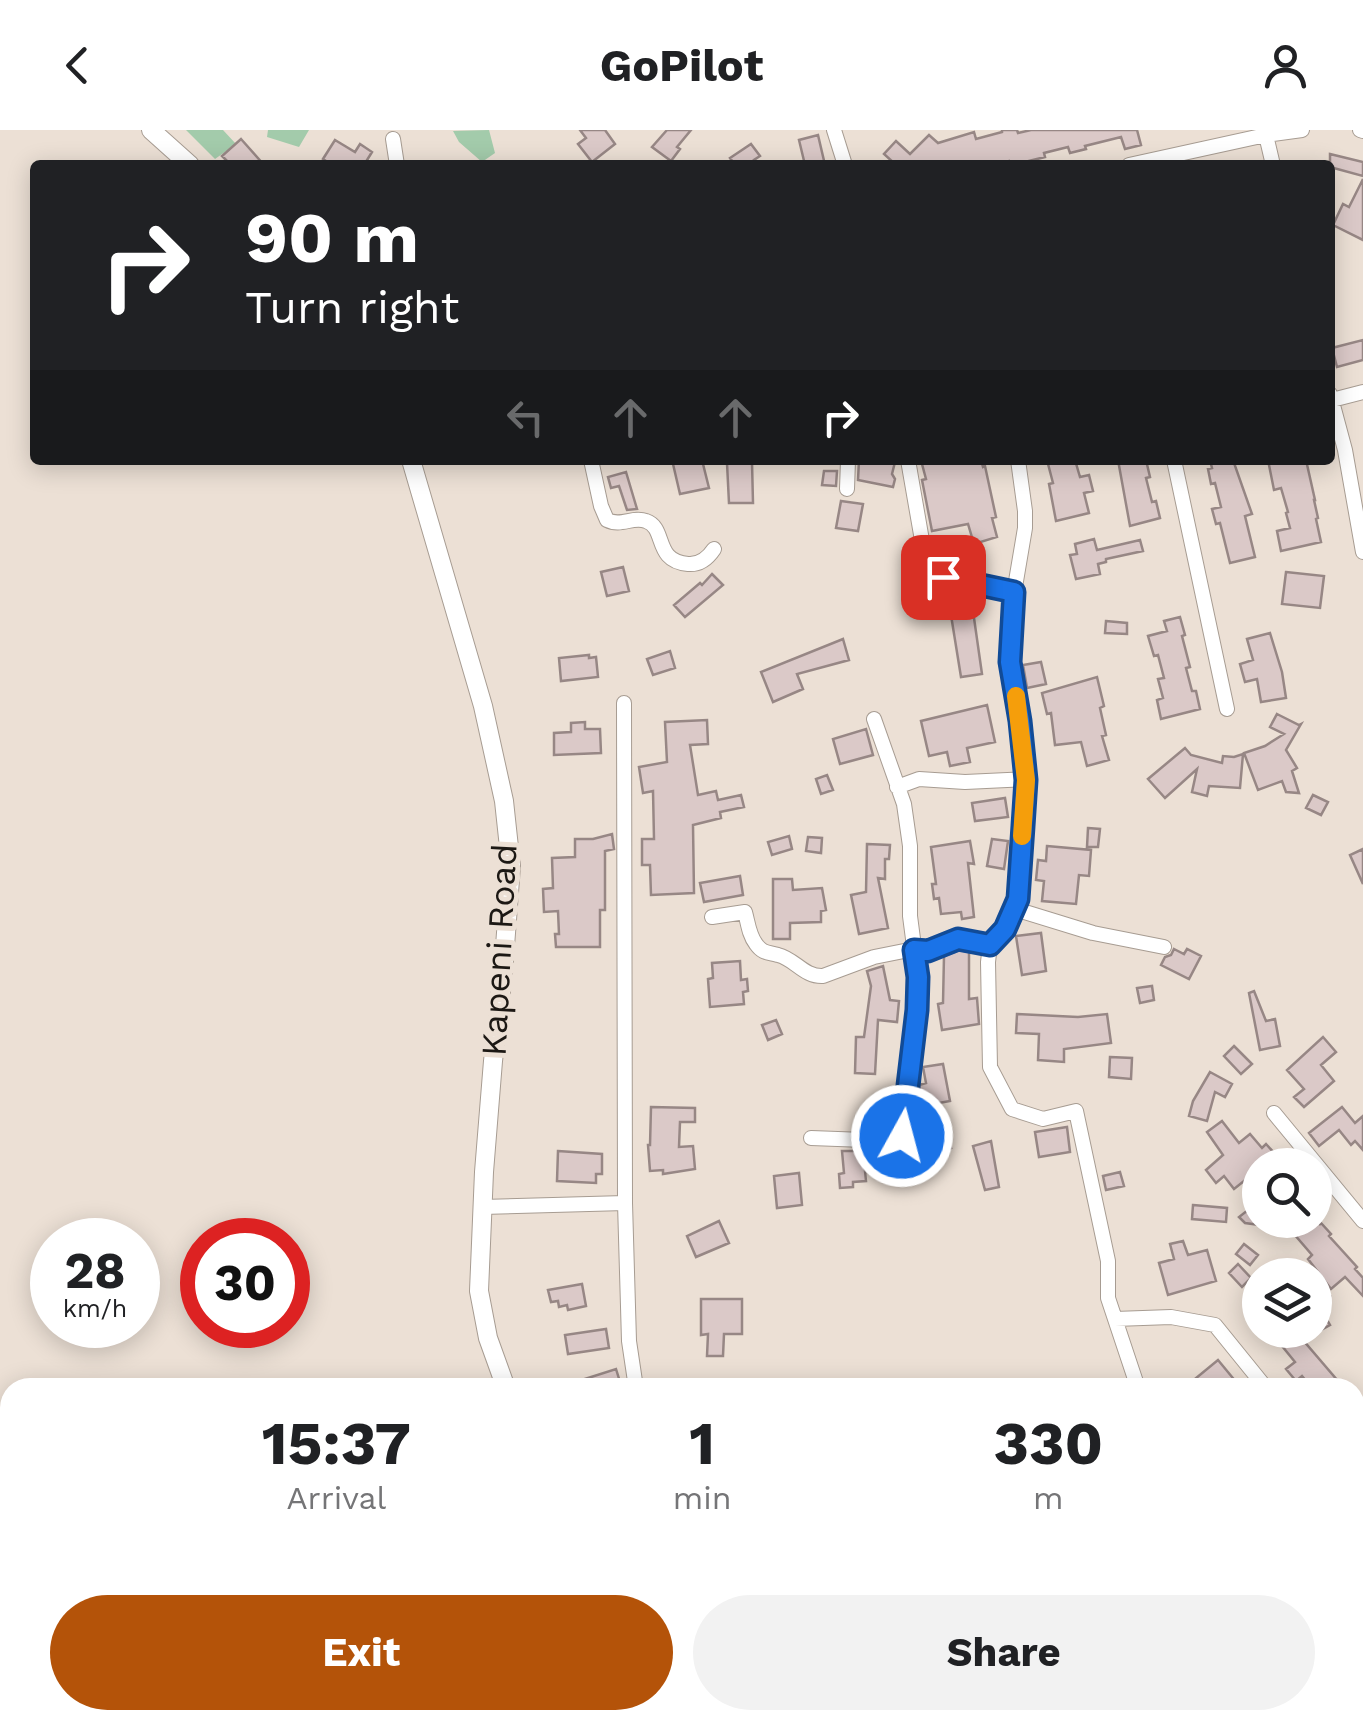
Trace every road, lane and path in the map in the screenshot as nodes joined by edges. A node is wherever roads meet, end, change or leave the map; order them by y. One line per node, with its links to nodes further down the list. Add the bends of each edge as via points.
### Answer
1 (151, 130): 6 (main road)
2 (834, 130): 8 (street)
3 (1302, 130): 4 (street)
4 (1265, 133): 9 (street); 10 (street)
5 (393, 139): 7 (street)
6 (184, 160)
7 (396, 160)
8 (843, 160)
9 (1150, 160)
10 (1272, 160)
11 (1363, 392): 12 (street)
12 (1335, 396)
13 (1335, 412): 22 (street)
14 (413, 465): 37 (main road, Kapeni Road, via 484,706 509,850)
15 (592, 465): 21 (street, via 607,520 649,522 664,553 686,564 701,562)
16 (848, 465): 20 (street)
17 (909, 465): 23 (street, via 927,569)
18 (1019, 465): 23 (street, via 1025,528)
19 (1175, 465): 25 (street)
20 (846, 489)
21 (714, 549)
22 (1363, 552)
23 (1014, 592): 27 (street, via 1010,662)
24 (624, 703): 36 (street)
25 (1227, 708)
26 (874, 719): 28 (street)
27 (1026, 780): 28 (street, via 919,779); 29 (street)
28 (897, 788): 33 (street, via 910,846)
29 (1014, 909): 31 (street); 32 (street)
30 (712, 916): 33 (street, via 744,912 763,952 815,976)
31 (990, 945): 33 (street, via 958,939); 39 (street, via 990,1067 1012,1109 1044,1120 1076,1111)
32 (1164, 947)
33 (914, 950): 35 (street, via 917,1010 902,1136)
34 (1274, 1113): 38 (street)
35 (811, 1138)
36 (625, 1203): 37 (street); 41 (street)
37 (482, 1207): 40 (main road, Kapeni Road, via 479,1291)
38 (1363, 1221)
39 (1115, 1319): 42 (street); 43 (street, via 1170,1317 1216,1325)
40 (502, 1378)
41 (635, 1378)
42 (1135, 1378)
43 (1258, 1378)

